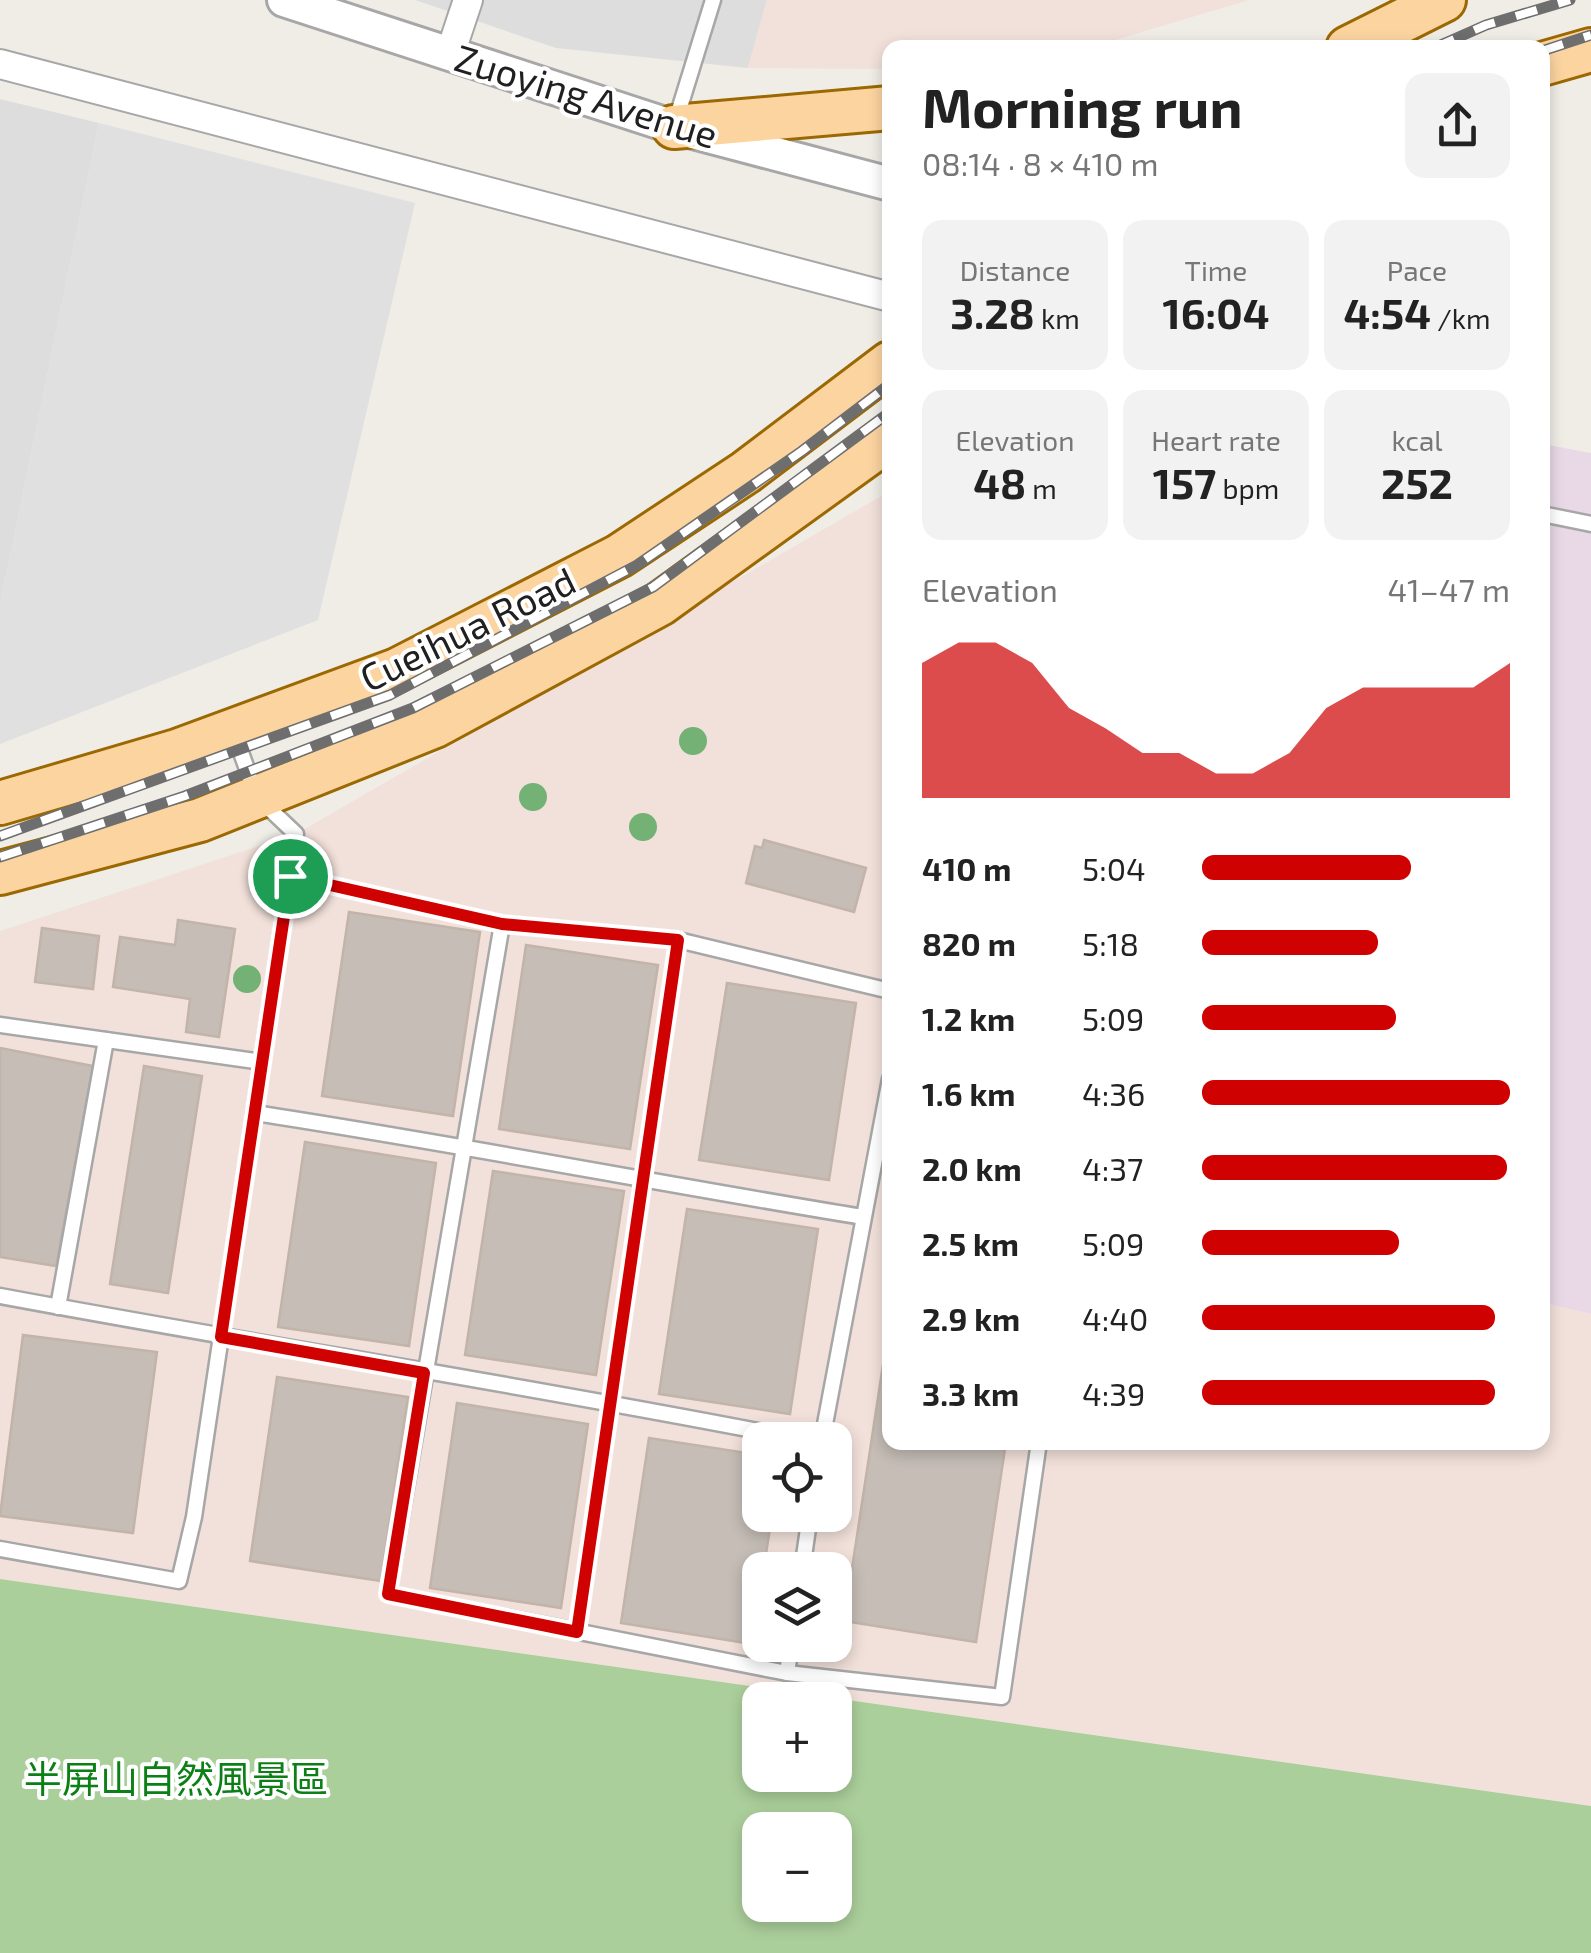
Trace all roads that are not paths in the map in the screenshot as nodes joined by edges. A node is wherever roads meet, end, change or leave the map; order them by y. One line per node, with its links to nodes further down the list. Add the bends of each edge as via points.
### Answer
1 (287, 0): 7 (street, Zuoying Avenue)
2 (468, 0): 7 (street)
3 (713, 0): 11 (lane)
4 (1444, 0): 5 (main road)
5 (1361, 40)
6 (1591, 50): 8 (main road)
7 (450, 54): 11 (street, Zuoying Avenue)
8 (1550, 62)
9 (0, 64): 13 (street)
10 (882, 109): 11 (main road)
11 (674, 127): 12 (street, Zuoying Avenue)
12 (882, 182)
13 (882, 295)
14 (882, 370): 18 (main road, Cueihua Road, via 619,556 398,670)
15 (882, 444): 19 (main road, Cueihua Road, via 660,604 435,726)
16 (1550, 516): 17 (lane)
17 (1591, 524)
18 (233, 731): 19 (lane); 20 (main road, Cueihua Road)
19 (257, 797): 21 (main road, Cueihua Road, via 200,820); 22 (lane, via 296,834)
20 (0, 803)
21 (0, 872)
22 (290, 876): 23 (lane); 28 (lane)
23 (502, 924): 24 (lane); 31 (lane)
24 (678, 940): 25 (lane); 32 (lane)
25 (882, 989)
26 (0, 1025): 27 (lane)
27 (106, 1040): 28 (lane); 35 (lane)
28 (262, 1062): 29 (lane)
29 (254, 1113): 31 (lane); 36 (lane)
30 (882, 1122): 33 (lane)
31 (464, 1144): 32 (lane); 37 (lane)
32 (642, 1181): 33 (lane); 38 (lane)
33 (864, 1218): 39 (lane)
34 (0, 1296): 35 (lane)
35 (58, 1306): 36 (lane)
36 (221, 1337): 37 (lane); 42 (lane, via 179,1581)
37 (424, 1373): 38 (lane); 43 (lane, via 388,1594)
38 (607, 1401): 40 (lane); 43 (lane)
39 (825, 1422)
40 (742, 1428)
41 (1039, 1450): 45 (lane, via 1002,1697)
42 (0, 1549)
43 (577, 1632): 45 (lane)
44 (788, 1662): 45 (lane)
45 (787, 1672)

